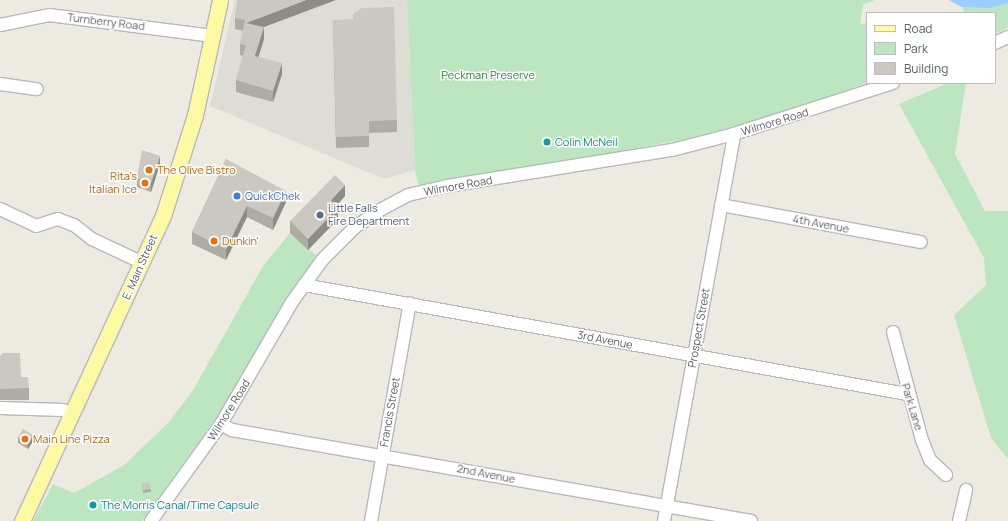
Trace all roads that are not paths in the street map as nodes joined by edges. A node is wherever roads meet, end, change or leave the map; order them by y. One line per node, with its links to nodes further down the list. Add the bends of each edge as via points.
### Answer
1 (220, 0): 3 (main road, E. Main Street)
2 (0, 25): 3 (street, Turnberry Road, via 49,15)
3 (213, 36): 13 (main road, E. Main Street, via 191,128)
4 (1008, 37): 5 (street)
5 (996, 43)
6 (0, 84): 8 (street)
7 (890, 84): 9 (street, Wilmore Road)
8 (37, 89)
9 (734, 134): 10 (street, Prospect Street); 14 (street, Wilmore Road, via 672,150 408,196 355,227 323,259)
10 (721, 205): 12 (street, 4th Avenue); 17 (street, Prospect Street)
11 (0, 209): 13 (street, via 36,226 58,219 74,225 92,239)
12 (921, 242)
13 (143, 263): 20 (main road, E. Main Street)
14 (304, 285): 15 (street, 3rd Avenue); 21 (street, Wilmore Road)
15 (410, 303): 17 (street, 3rd Avenue); 22 (street, Francis Street)
16 (893, 332): 18 (street, Park Lane)
17 (694, 357): 18 (street, 3rd Avenue); 25 (street, Prospect Street)
18 (907, 394): 23 (street, Park Lane, via 930,460)
19 (0, 408): 20 (street, via 63,410)
20 (72, 414): 26 (main road, E. Main Street)
21 (222, 424): 22 (street, 2nd Avenue, via 232,430); 27 (street, Wilmore Road)
22 (382, 454): 25 (street, 2nd Avenue); 28 (street, Francis Street)
23 (946, 475)
24 (966, 490): 31 (street)
25 (666, 508): 29 (street, Prospect Street); 30 (street, 2nd Avenue)
26 (22, 521)
27 (151, 521)
28 (371, 521)
29 (664, 521)
30 (751, 521)
31 (960, 521)

